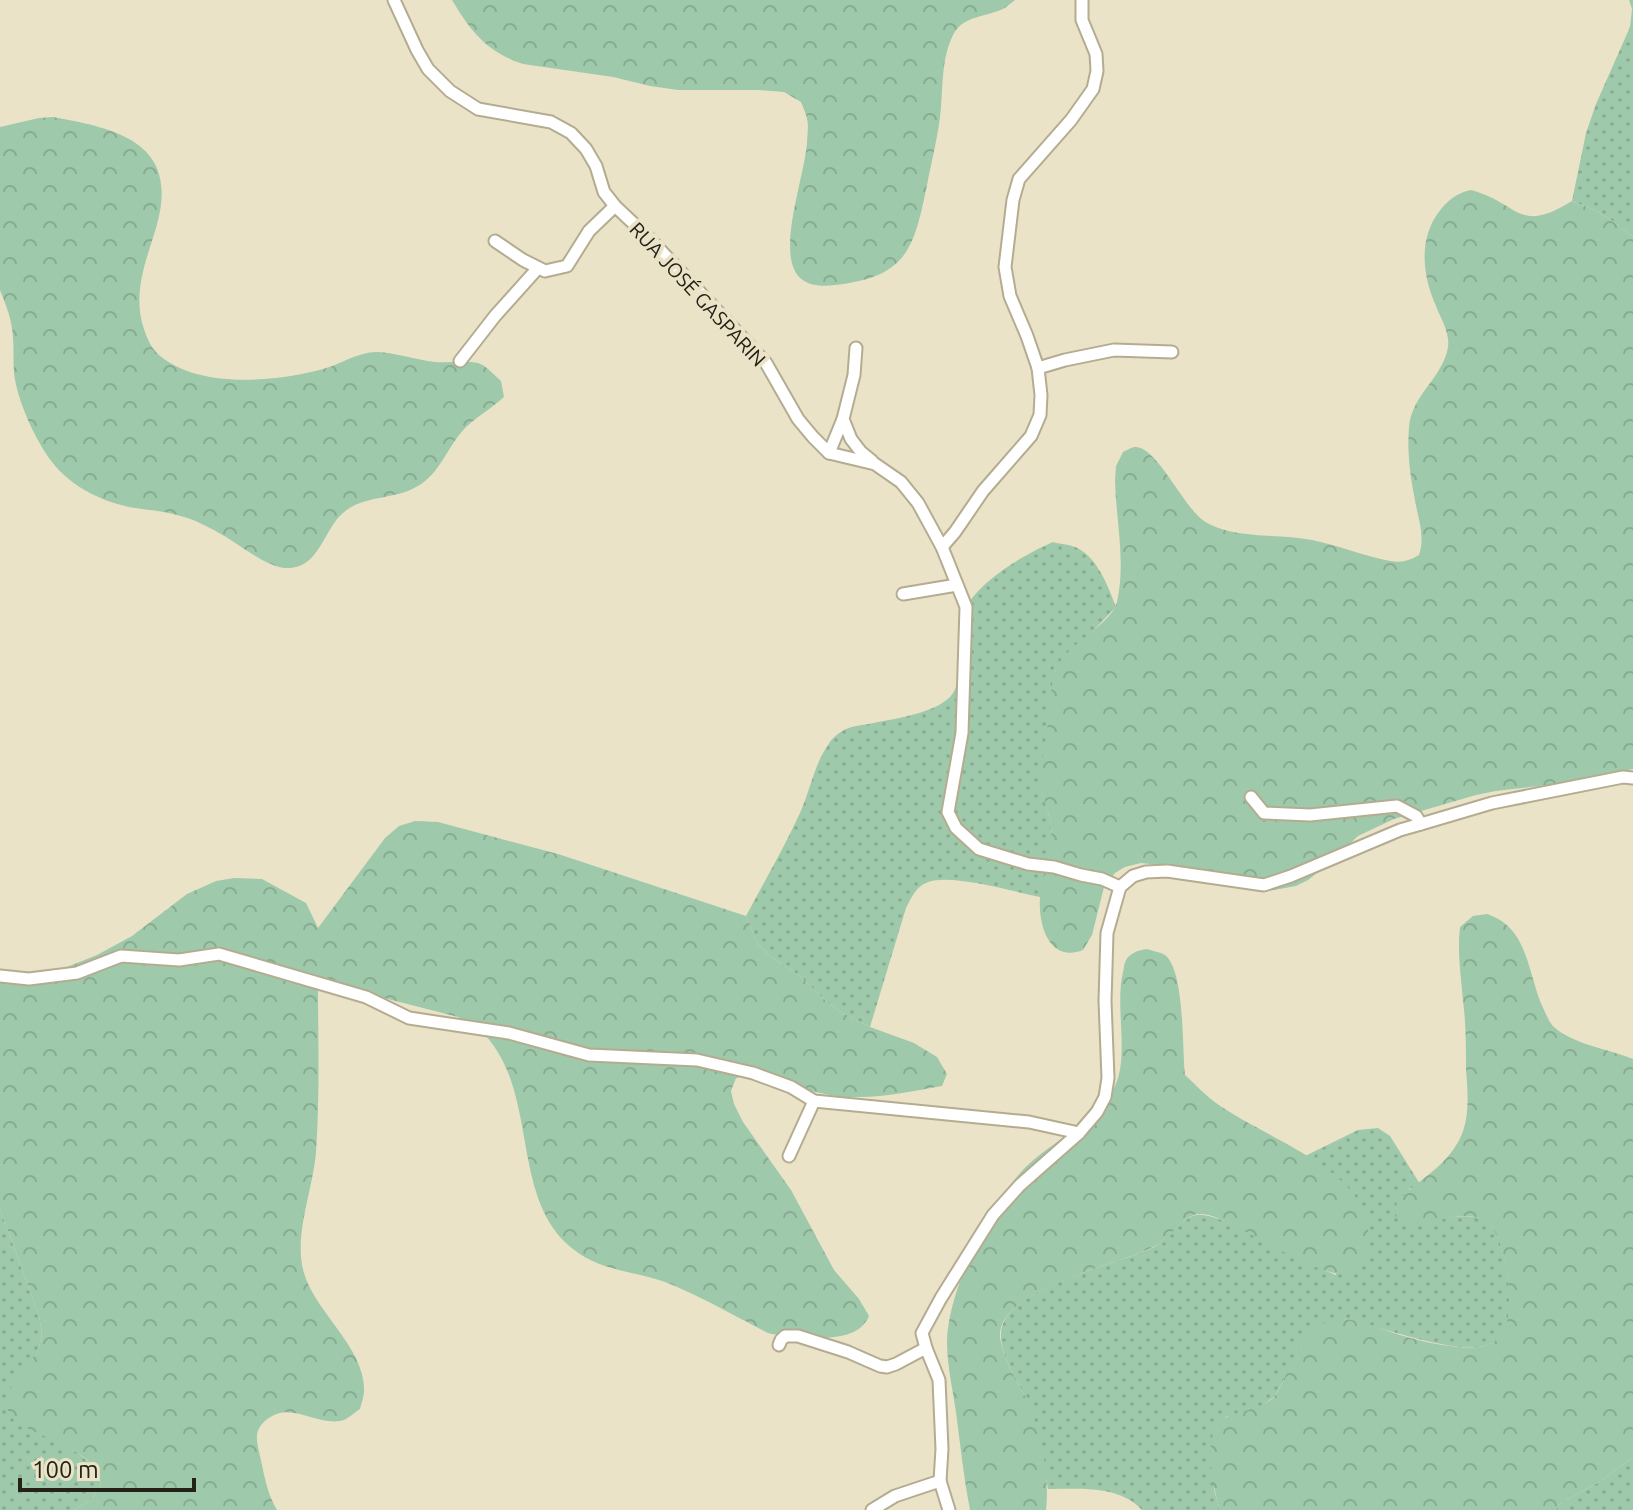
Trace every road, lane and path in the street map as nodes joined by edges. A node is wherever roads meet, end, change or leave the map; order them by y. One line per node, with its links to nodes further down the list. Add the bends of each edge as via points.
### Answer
1 (394, 0): 3 (street, RUA JOSÉ GASPARIN, via 428,69 450,91 478,109 551,122 571,133 586,149)
2 (1082, 0): 9 (street, via 1082,20 1096,54 1093,89 1019,179 1013,200 1005,267 1010,296)
3 (615, 206): 5 (street, via 589,231 567,266); 11 (street, RUA JOSÉ GASPARIN, via 766,363 798,419)
4 (495, 241): 5 (street)
5 (538, 268): 8 (street)
6 (856, 348): 10 (street)
7 (1172, 352): 9 (street, via 1114,350)
8 (460, 361)
9 (1038, 368): 13 (street, via 1040,415 1031,436)
10 (843, 419): 11 (street); 12 (street, via 851,439)
11 (829, 453): 12 (street)
12 (875, 464): 13 (street, via 901,482 918,503)
13 (942, 547): 14 (street)
14 (957, 585): 15 (street); 19 (street, via 966,607 962,733 948,812 956,828 979,849)
15 (903, 594)
16 (1633, 778): 18 (street, via 1492,803)
17 (1251, 797): 18 (street, via 1264,813 1310,815 1397,806)
18 (1421, 824): 19 (street, via 1264,885 1156,871 1133,876)
19 (1120, 887): 22 (street, via 1107,933 1107,1088 1097,1112)
20 (0, 976): 21 (street, via 29,979 77,973 121,956 179,960 219,954 366,997 409,1018 509,1033 589,1055 697,1060 753,1073)
21 (814, 1101): 22 (street, via 1029,1122); 23 (street)
22 (1079, 1133): 25 (street, via 993,1215 922,1333)
23 (789, 1156)
24 (779, 1345): 25 (street, via 785,1336 798,1336 887,1367)
25 (926, 1348): 26 (street, via 939,1380)
26 (940, 1481): 27 (street, via 904,1492); 28 (street)
27 (872, 1510)
28 (949, 1510)

